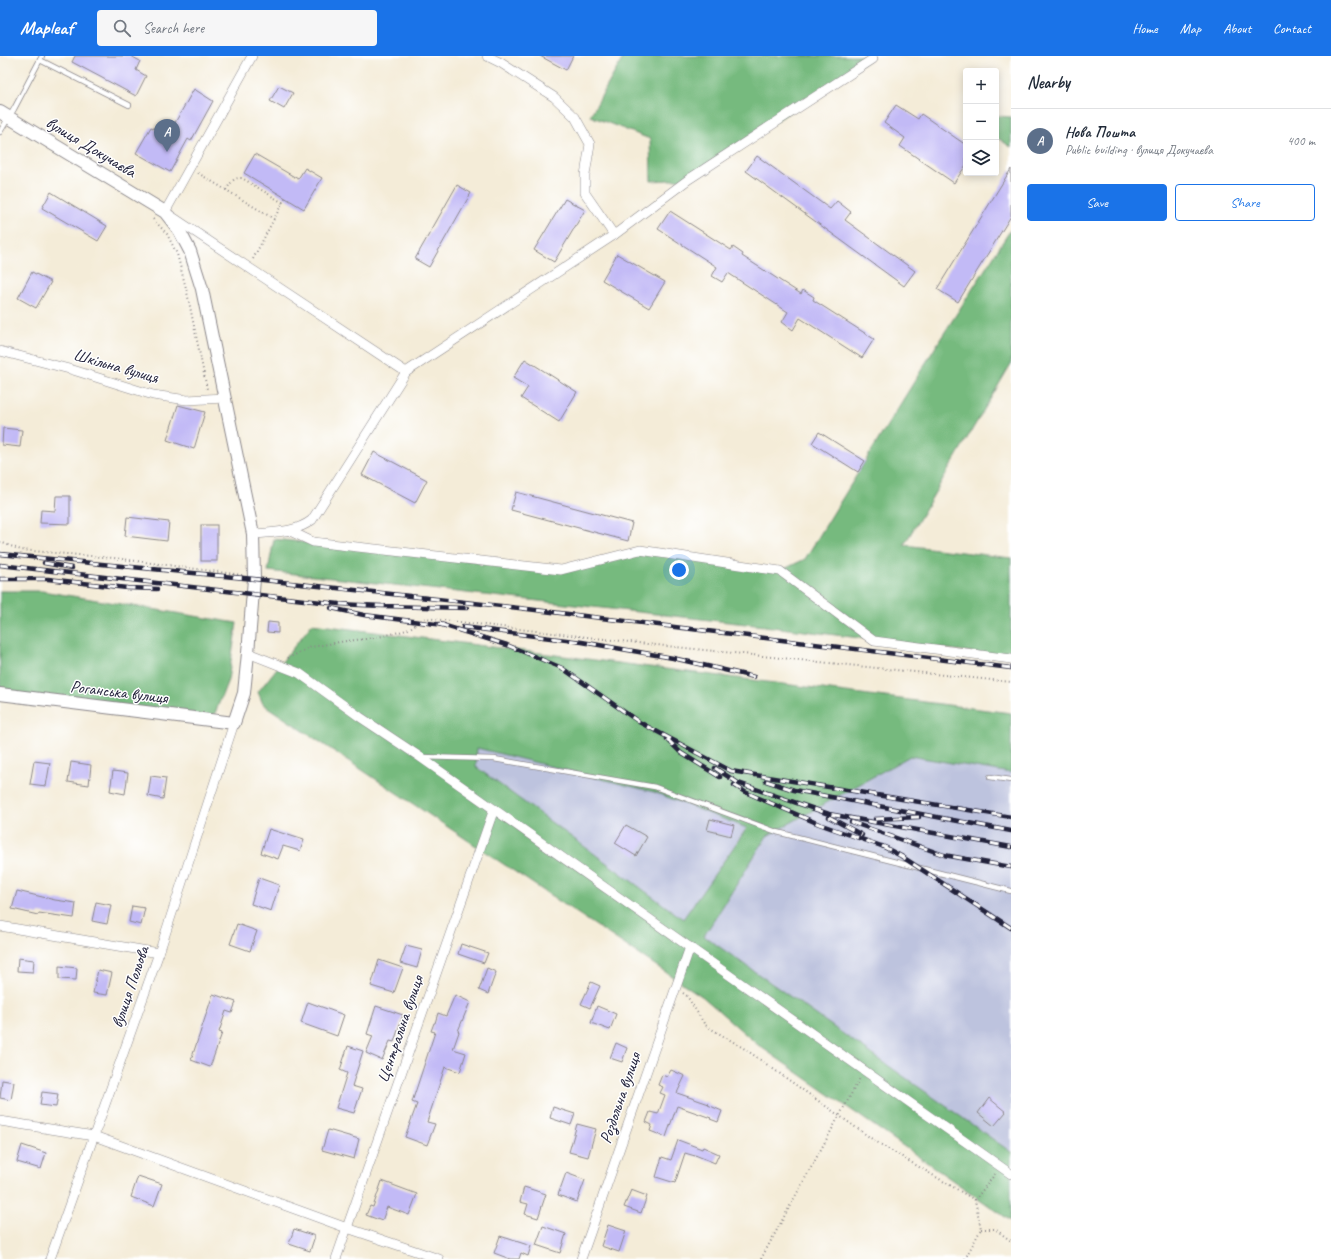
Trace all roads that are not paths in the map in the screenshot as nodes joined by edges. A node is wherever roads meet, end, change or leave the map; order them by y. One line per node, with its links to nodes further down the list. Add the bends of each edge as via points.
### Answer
1 (252, 56): 8 (street)
2 (487, 56): 9 (street, via 554,97 576,117 590,144 585,193)
3 (41, 58): 5 (lane); 6 (lane)
4 (875, 58): 9 (street, via 689,179)
5 (129, 105)
6 (5, 114): 7 (lane); 8 (street, вулиця Докучаєва)
7 (0, 132)
8 (165, 212): 11 (street); 12 (street, via 190,251 202,289)
9 (614, 235): 11 (street)
10 (0, 351): 12 (street, Шкільна вулиця, via 153,395 187,400)
11 (406, 372): 13 (street, via 312,520)
12 (225, 398): 14 (street)
13 (290, 531): 14 (street); 16 (street, via 313,542 561,570 640,550 780,570 874,641)
14 (253, 534): 15 (street, via 254,579)
15 (248, 653): 18 (street, via 244,692); 19 (street, via 299,673)
16 (1011, 659)
17 (0, 694): 18 (street, Роганська вулиця)
18 (234, 723): 26 (street, вулиця Польова)
19 (420, 756): 22 (street); 23 (lane, via 494,759 655,787 777,832)
20 (990, 777): 21 (lane)
21 (1011, 780)
22 (494, 809): 25 (street); 30 (street, Центральна вулиця)
23 (1011, 891)
24 (0, 926): 26 (street)
25 (690, 947): 29 (street); 34 (street, Роздольна вулиця)
26 (159, 953): 28 (street, вулиця Польова)
27 (0, 1121): 28 (street)
28 (94, 1136): 30 (street); 31 (street, вулиця Польова)
29 (1011, 1174)
30 (347, 1228): 32 (street, Центральна вулиця); 33 (street)
31 (50, 1259)
32 (336, 1259)
33 (438, 1259)
34 (581, 1259)

